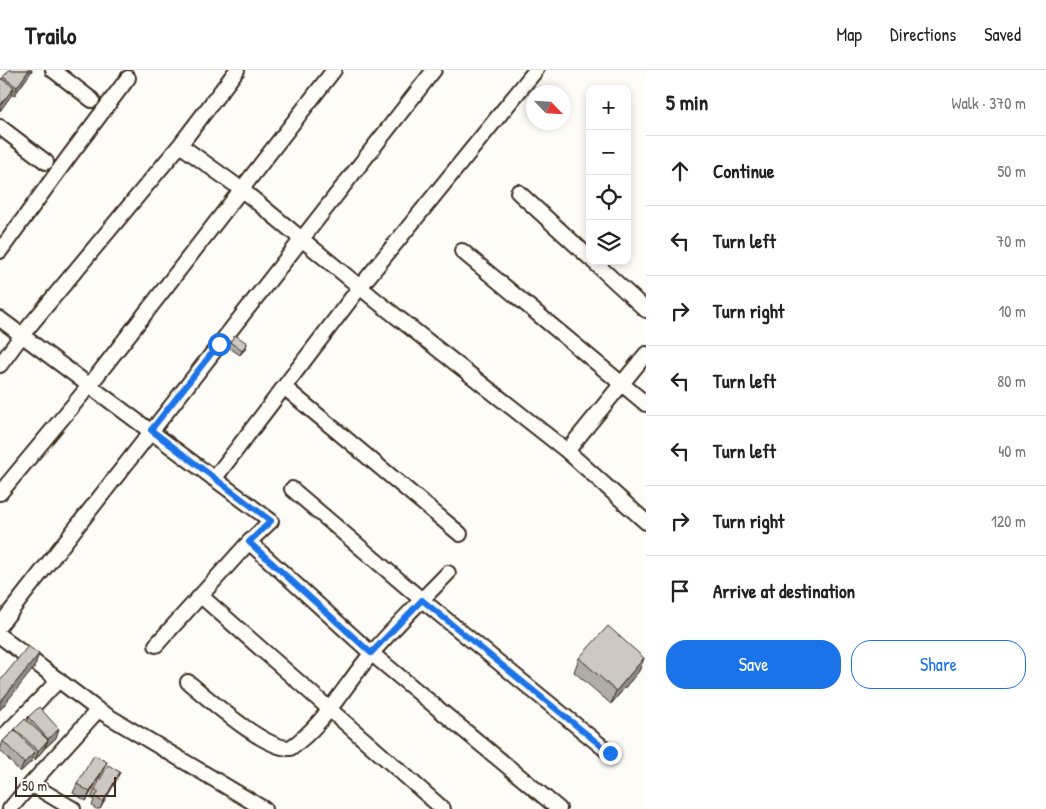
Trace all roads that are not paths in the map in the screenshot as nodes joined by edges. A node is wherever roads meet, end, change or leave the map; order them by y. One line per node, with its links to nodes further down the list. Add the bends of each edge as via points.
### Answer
1 (53, 70): 7 (street)
2 (237, 70): 9 (street)
3 (334, 70): 11 (street)
4 (434, 70): 13 (street)
5 (536, 70): 18 (street)
6 (128, 78): 15 (street)
7 (92, 100)
8 (0, 127): 10 (street)
9 (180, 145): 11 (street); 21 (street)
10 (46, 162)
11 (241, 189): 13 (street); 25 (street)
12 (518, 192): 16 (street)
13 (301, 239): 18 (street); 28 (street)
14 (462, 250): 24 (street)
15 (0, 251)
16 (586, 254)
17 (597, 265): 19 (street)
18 (360, 287): 26 (street); 29 (street)
19 (646, 310)
20 (0, 319): 21 (street)
21 (22, 336): 23 (street); 25 (street)
22 (646, 354): 24 (street)
23 (0, 365)
24 (622, 384): 27 (street); 29 (street)
25 (89, 386): 28 (street); 32 (street)
26 (284, 387): 30 (street); 34 (street)
27 (646, 404)
28 (151, 430): 30 (street); 39 (street)
29 (567, 451): 33 (street)
30 (214, 479): 35 (street, via 271,521)
31 (292, 488): 38 (street)
32 (0, 493)
33 (646, 522)
34 (460, 534)
35 (249, 542): 37 (street); 42 (street)
36 (448, 572): 38 (street)
37 (201, 596): 41 (street); 45 (street)
38 (422, 600): 42 (street); 48 (street)
39 (0, 626)
40 (0, 636): 43 (street)
41 (156, 644)
42 (371, 653): 45 (street); 54 (street)
43 (59, 680): 46 (street); 47 (street)
44 (188, 682): 45 (street, via 242,725 284,748 299,742)
45 (330, 708): 53 (street)
46 (98, 710): 49 (street); 52 (street)
47 (0, 740)
48 (610, 753)
49 (31, 784): 50 (street); 51 (street)
50 (10, 809)
51 (73, 809)
52 (264, 809)
53 (443, 809)
54 (559, 809)

